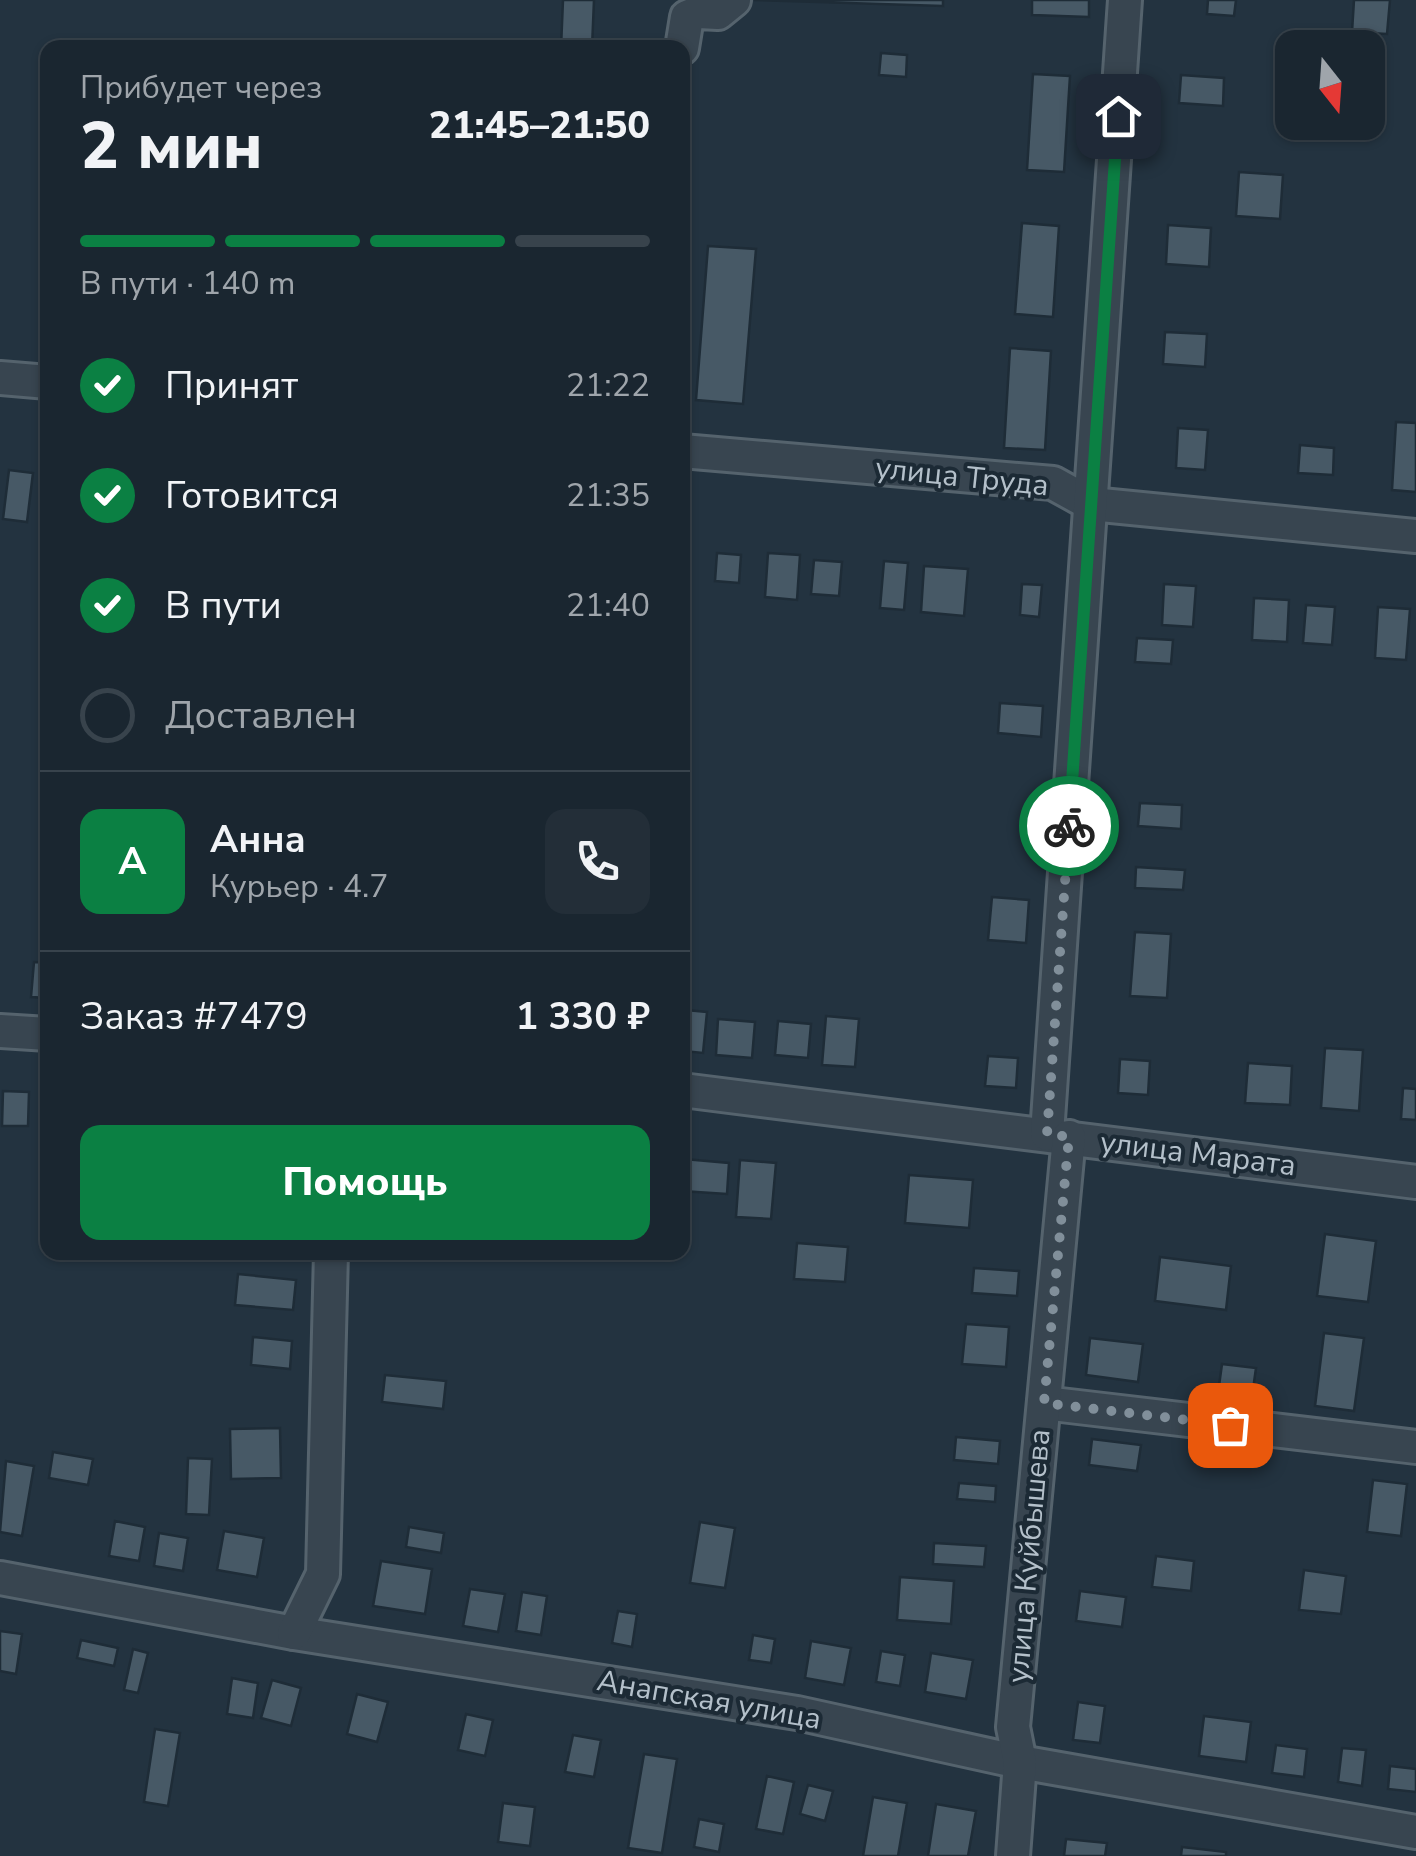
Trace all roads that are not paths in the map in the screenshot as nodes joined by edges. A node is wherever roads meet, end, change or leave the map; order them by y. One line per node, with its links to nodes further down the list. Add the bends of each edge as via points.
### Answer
1 (734, 0): 3 (street, via 718,13 687,17)
2 (1125, 0): 7 (street, улица Куйбышева)
3 (683, 40)
4 (0, 378): 5 (street)
5 (40, 381)
6 (690, 452): 7 (street, улица Труда, via 1053,483)
7 (1091, 504): 8 (street, улица Труда); 12 (street, улица Куйбышева)
8 (1416, 536)
9 (0, 1031): 10 (street)
10 (40, 1034)
11 (690, 1091): 12 (street, улица Марата)
12 (1058, 1136): 13 (street, улица Марата); 15 (street, улица Куйбышева)
13 (1416, 1182)
14 (332, 1260): 18 (street, via 323,1574)
15 (1044, 1403): 16 (street); 19 (street, улица Куйбышева, via 1013,1727)
16 (1416, 1447)
17 (0, 1578): 18 (street, Анапская улица)
18 (294, 1633): 19 (street, Анапская улица, via 797,1713)
19 (1020, 1762): 20 (street, Анапская улица); 21 (street, улица Куйбышева)
20 (1416, 1832)
21 (1013, 1856)

